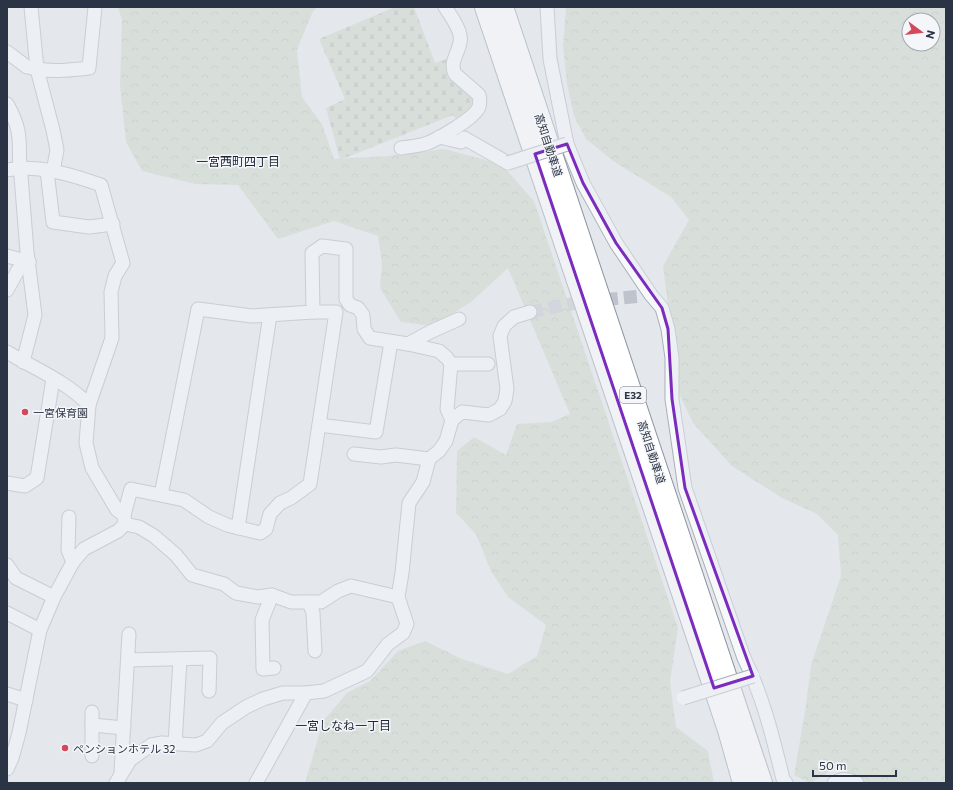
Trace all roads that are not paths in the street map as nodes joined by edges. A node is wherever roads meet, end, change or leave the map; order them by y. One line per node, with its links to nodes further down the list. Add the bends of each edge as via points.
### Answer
1 (31, 7): 8 (street)
2 (95, 7): 8 (street, via 89,68)
3 (445, 7): 10 (street, via 460,36 452,64 453,70 476,91 480,99 479,108 473,115)
4 (486, 7): 67 (highway, 高知自動車道 / E32)
5 (503, 7): 68 (highway, 高知自動車道 / E32)
6 (547, 7): 11 (street, via 550,59)
7 (7, 52): 8 (street, via 27,67)
8 (37, 69): 14 (street, via 57,150)
9 (7, 104): 13 (street, via 14,115 18,132)
10 (439, 137): 11 (street, bridge, via 461,142 464,138 508,163); 12 (street, via 424,144)
11 (567, 144): 53 (street, via 583,183 646,295 662,308 672,358 672,399 685,488 744,658)
12 (401, 148)
13 (13, 169): 14 (street, via 34,167); 16 (street, via 21,176)
14 (50, 171): 15 (street, via 102,185); 15 (street, via 53,222 89,227)
15 (113, 224): 30 (street, via 123,263 110,292 112,338)
16 (25, 265): 17 (street); 18 (street, via 18,270); 26 (street, via 35,315)
17 (7, 266)
18 (7, 290)
19 (313, 312): 21 (street); 23 (street, via 312,253 322,246 346,249 346,299 363,315 364,329 370,338); 32 (street, via 336,312)
20 (530, 312): 31 (street, via 514,317 504,326 500,336 507,390 500,409 489,414 462,412)
21 (270, 315): 36 (street, via 252,316 198,309); 39 (street)
22 (459, 319): 24 (street)
23 (391, 342): 24 (street); 32 (street, via 376,432)
24 (408, 344): 27 (street, via 439,351)
25 (7, 352): 26 (street)
26 (23, 362): 29 (street)
27 (451, 364): 28 (street); 31 (street, via 447,410)
28 (488, 364)
29 (53, 379): 30 (street, via 68,386); 35 (street, via 36,478 25,486)
30 (89, 405): 38 (street, via 86,443 92,468)
31 (452, 420): 34 (street, via 446,441 440,451)
32 (319, 425): 39 (street, via 310,484 280,503 270,514 266,529 260,533)
33 (354, 454): 34 (street, via 380,457 396,455)
34 (429, 460): 43 (street, via 423,482 409,503)
35 (7, 483)
36 (160, 495): 38 (street, via 132,488); 39 (street, via 184,500 209,517)
37 (69, 518): 40 (street, via 68,550)
38 (125, 519): 40 (street, via 118,531 84,549); 42 (street, via 154,536 176,555 192,575 224,584 236,594 258,597)
39 (238, 528)
40 (73, 562): 44 (street)
41 (7, 565): 44 (street, via 16,578)
42 (272, 595): 45 (street, via 291,602); 52 (street, via 262,620 264,668)
43 (398, 597): 45 (street, via 351,586 321,602); 55 (street, via 407,624 403,633 388,644 367,671 324,691)
44 (54, 598): 47 (street)
45 (309, 602): 49 (street, via 313,613)
46 (7, 613): 47 (street)
47 (40, 630): 58 (street)
48 (129, 634): 51 (street)
49 (315, 651)
50 (182, 655): 51 (street); 54 (street, via 210,658); 62 (street)
51 (128, 660): 61 (street)
52 (274, 668)
53 (753, 676): 57 (street, bridge); 69 (street)
54 (209, 691)
55 (306, 693): 62 (street, via 283,693 263,699 246,707 222,724 207,741 196,745); 66 (street)
56 (7, 694): 58 (street)
57 (683, 698)
58 (26, 700): 64 (street, via 19,733)
59 (92, 712): 60 (street)
60 (92, 726): 61 (street); 63 (street)
61 (124, 728): 65 (street)
62 (175, 744): 65 (street, via 151,745 130,760)
63 (92, 756)
64 (7, 769)
65 (118, 778)
66 (256, 783)
67 (744, 783)
68 (762, 783)
69 (786, 783)
70 (834, 783): 71 (street, via 850,779)
71 (857, 783)

